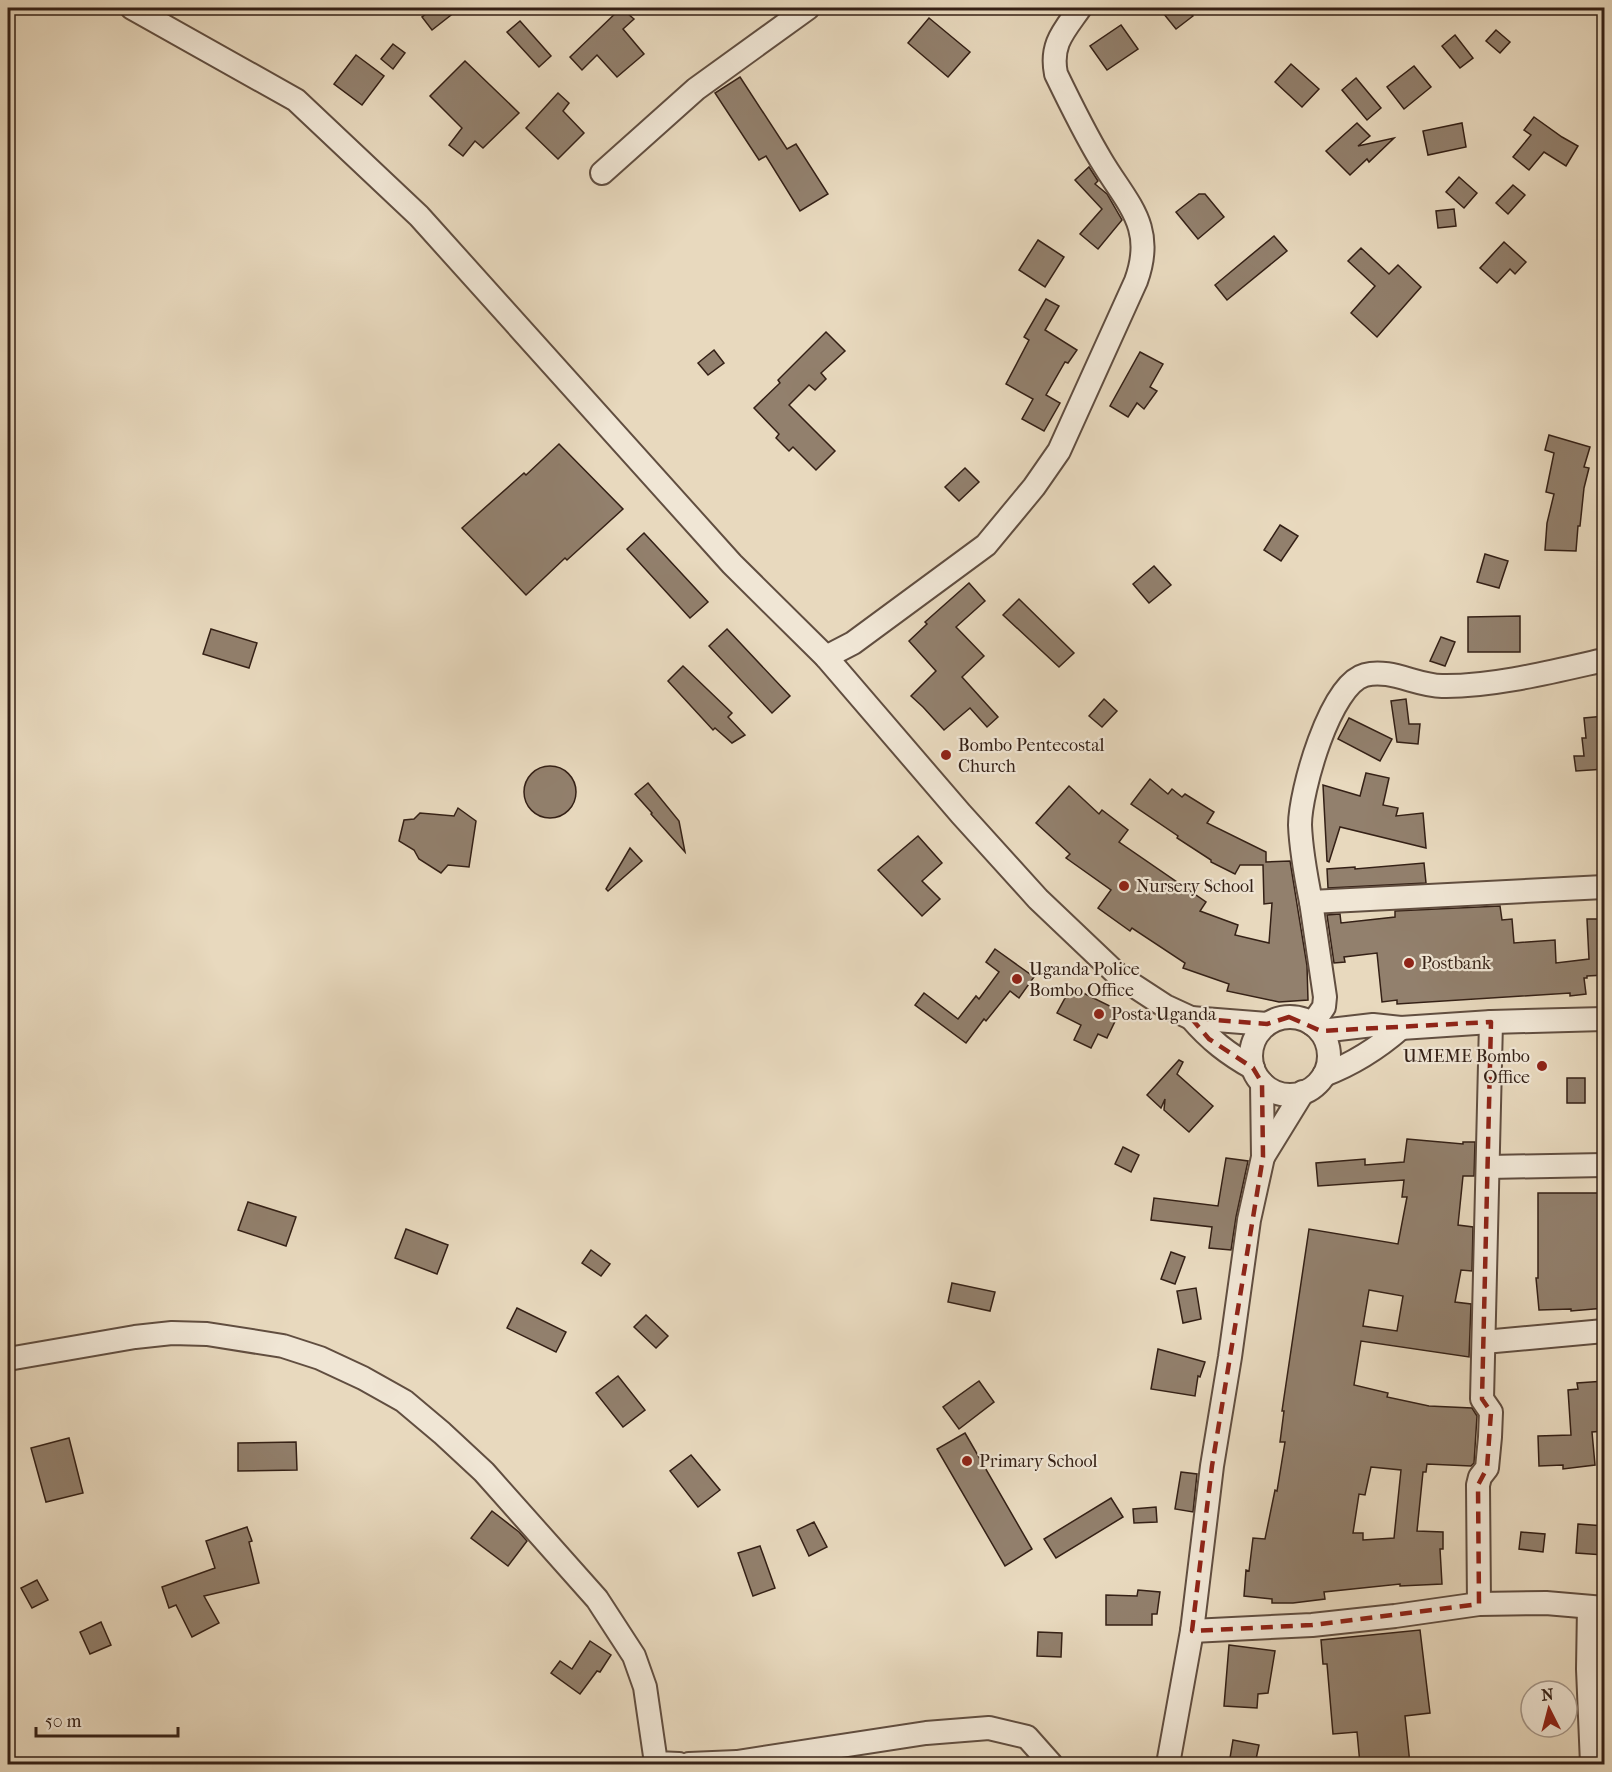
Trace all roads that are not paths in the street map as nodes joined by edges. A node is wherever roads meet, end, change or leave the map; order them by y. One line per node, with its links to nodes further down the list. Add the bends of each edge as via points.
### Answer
1 (132, 8): 5 (street, via 296,100 419,216 732,564)
2 (808, 8): 4 (street, via 696,89)
3 (1080, 8): 5 (street, via 1055,46 1053,60 1056,74 1101,161 1138,222 1144,246 1136,281 1059,451 993,537 873,629)
4 (603, 173)
5 (826, 657): 9 (street, via 1038,899 1119,976)
6 (1605, 660): 8 (street, via 1464,685 1440,687 1380,674 1364,675 1350,684 1323,734 1303,798 1300,824)
7 (1605, 887): 8 (street)
8 (1311, 902): 13 (street, via 1325,997)
9 (1191, 1018): 12 (street); 16 (street, via 1209,1039)
10 (1605, 1019): 11 (street)
11 (1491, 1022): 14 (street); 20 (street)
12 (1267, 1024): 13 (street, via 1289,1017 1301,1018); 16 (street, via 1253,1044 1251,1056)
13 (1316, 1028): 14 (street); 15 (street, via 1327,1042 1329,1053)
14 (1401, 1028): 15 (street, via 1380,1047)
15 (1324, 1075): 17 (street)
16 (1258, 1076): 17 (street, via 1274,1092); 18 (street)
17 (1303, 1092): 18 (street)
18 (1263, 1157): 26 (street, via 1249,1220 1212,1466)
19 (1605, 1165): 20 (street)
20 (1488, 1167): 22 (street)
21 (1605, 1331): 22 (street)
22 (1484, 1342): 24 (street, via 1482,1399 1491,1412 1487,1468 1478,1485)
23 (8, 1359): 27 (street, via 135,1337 207,1334 283,1346 320,1358 404,1401 484,1472 597,1599 634,1656 645,1687)
24 (1479, 1604): 25 (street, via 1546,1603); 26 (street, via 1312,1625)
25 (1597, 1608): 32 (street, via 1588,1669)
26 (1192, 1631): 31 (street)
27 (655, 1764): 28 (street)
28 (679, 1764)
29 (689, 1764): 30 (street, via 737,1762 926,1733 989,1728 1027,1737)
30 (1051, 1764)
31 (1168, 1764)
32 (1592, 1764)

